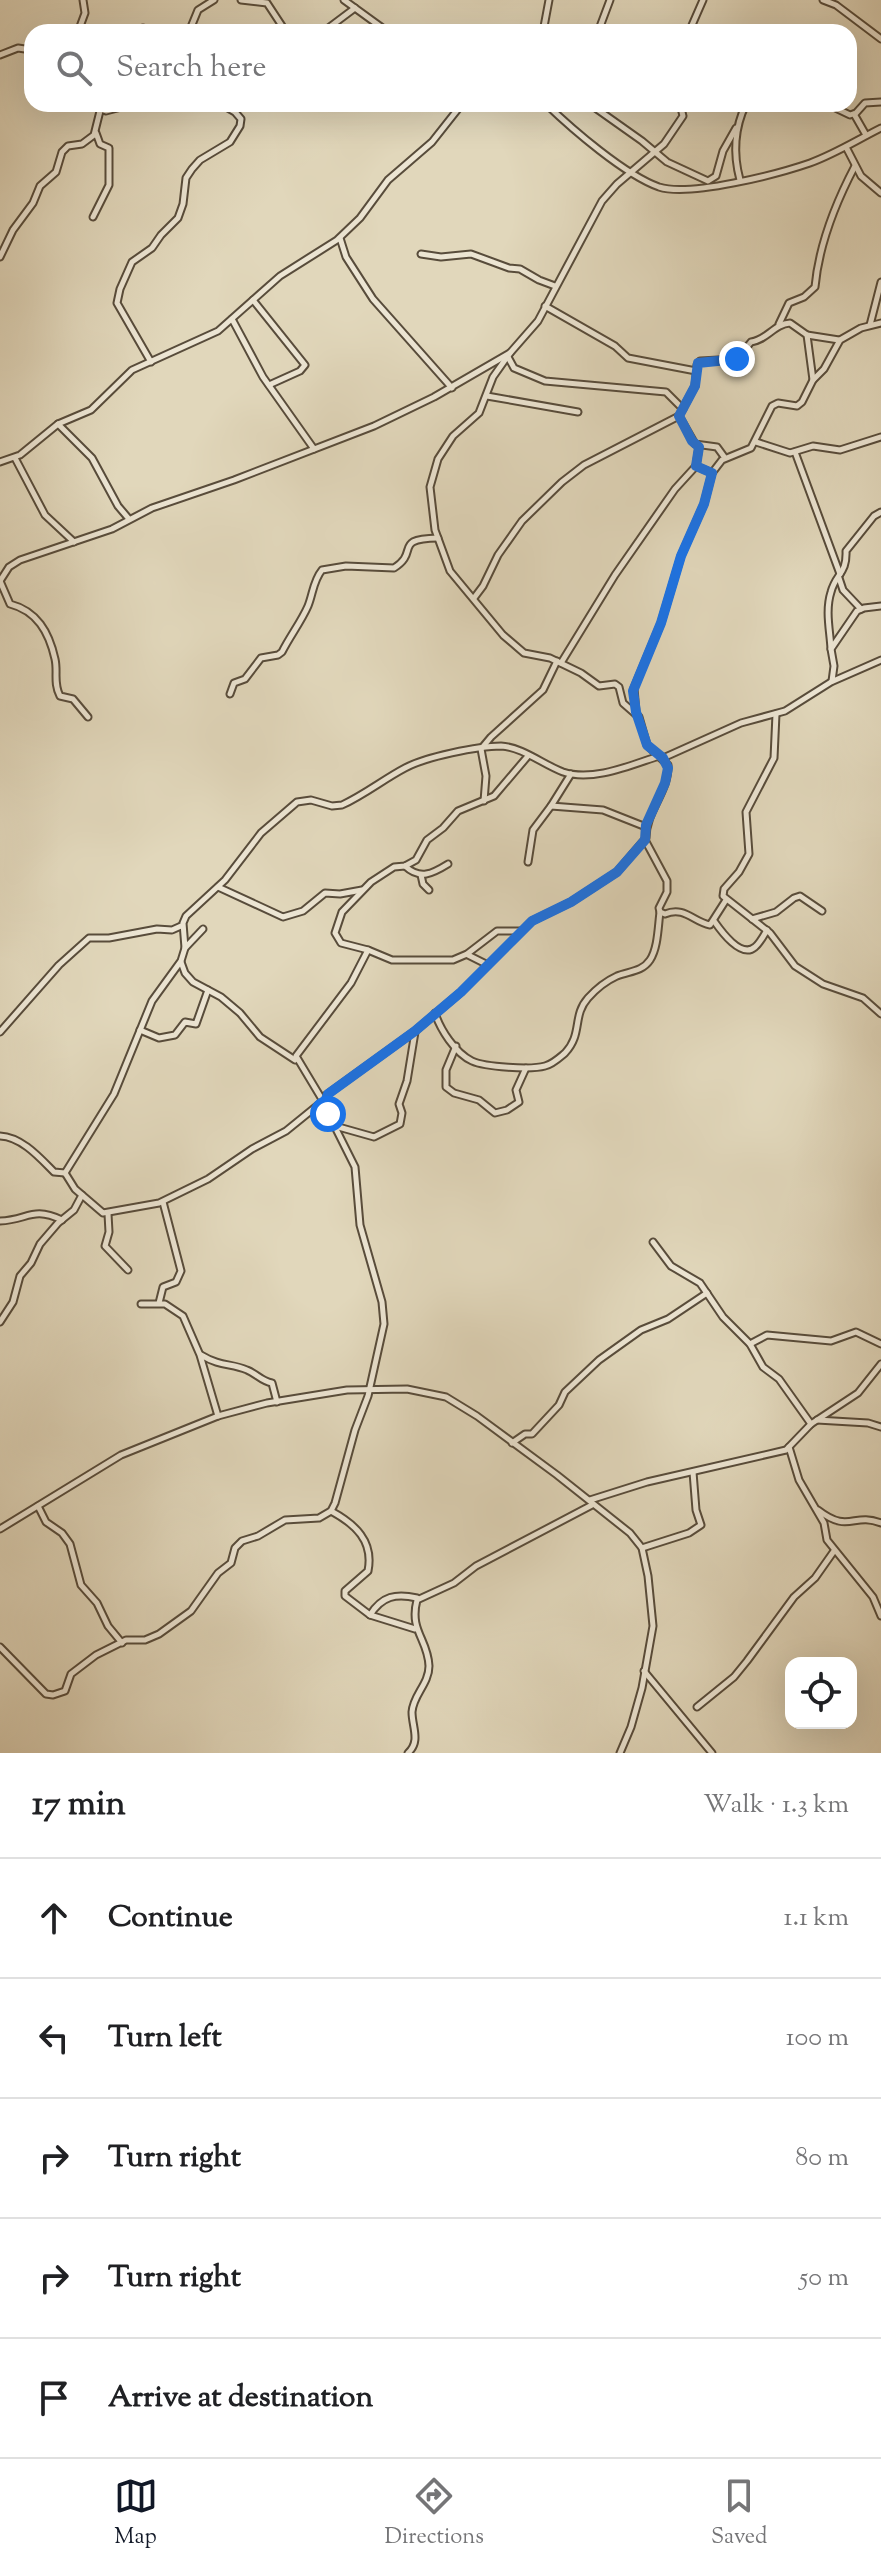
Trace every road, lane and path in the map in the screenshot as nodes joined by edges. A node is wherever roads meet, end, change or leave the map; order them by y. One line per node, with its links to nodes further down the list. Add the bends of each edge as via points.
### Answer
1 (83, 0): 11 (street)
2 (214, 0): 12 (street, via 198,10)
3 (241, 0): 13 (street, via 269,5)
4 (344, 0): 10 (street)
5 (549, 0): 16 (street)
6 (610, 0): 17 (street)
7 (703, 0): 18 (street)
8 (823, 0): 9 (street)
9 (837, 3): 19 (street)
10 (355, 8): 14 (street); 15 (street)
11 (81, 24)
12 (192, 24)
13 (281, 24)
14 (334, 24)
15 (377, 24)
16 (544, 24)
17 (601, 24)
18 (692, 24)
19 (881, 39)
20 (24, 49): 21 (street)
21 (0, 55)
22 (881, 102): 23 (street, via 865,103)
23 (857, 111)
24 (100, 112): 35 (street)
25 (234, 112): 58 (street, via 240,126 230,142 192,169 178,218 132,262 120,289 117,303)
26 (454, 112): 44 (street)
27 (558, 112): 40 (street)
28 (601, 112): 38 (street)
29 (683, 112): 38 (street)
30 (743, 112): 33 (street)
31 (842, 112): 32 (street)
32 (854, 114): 36 (street)
33 (736, 128): 38 (street, via 710,181); 41 (street)
34 (881, 128): 36 (street)
35 (96, 132): 43 (street, via 100,144 109,148 109,179); 46 (street, via 62,152 56,172 40,186)
36 (866, 135): 37 (street)
37 (846, 147): 39 (street); 41 (street, via 809,163)
38 (654, 151): 40 (street)
39 (855, 166): 42 (street); 54 (street, via 831,217 815,287 790,302)
40 (630, 172): 41 (street, via 670,189); 48 (street, via 598,208)
41 (740, 180)
42 (881, 193)
43 (93, 217)
44 (340, 238): 49 (street); 62 (street, via 373,299)
45 (421, 254): 48 (street, via 471,254)
46 (0, 257)
47 (881, 282): 53 (street)
48 (555, 286): 50 (street)
49 (253, 300): 51 (street); 61 (street, via 305,365)
50 (545, 306): 57 (street, via 532,330); 59 (street, via 628,358)
51 (232, 319): 58 (street, via 209,336); 61 (street)
52 (881, 323): 53 (street)
53 (870, 325): 56 (street)
54 (776, 328): 55 (street, via 790,323); 59 (street, via 762,341 751,342 737,359 700,361)
55 (807, 335): 56 (street); 60 (street)
56 (840, 340): 60 (street)
57 (508, 355): 62 (street); 63 (street); 64 (street, via 514,368 545,381 666,392)
58 (151, 362): 67 (street, via 126,373 91,410)
59 (696, 371): 64 (street)
60 (813, 380): 69 (street, via 799,405 778,403 770,409)
61 (269, 385): 71 (street)
62 (452, 388): 71 (street)
63 (487, 396): 65 (street); 80 (street, via 479,413 453,436 438,459 430,487)
64 (683, 409): 66 (street)
65 (578, 412)
66 (679, 416): 70 (street); 84 (street, via 562,482 522,521)
67 (58, 424): 73 (street); 79 (street, via 92,458)
68 (881, 437): 72 (street, via 840,450 816,446)
69 (756, 442): 72 (street); 74 (street, via 747,452)
70 (699, 447): 74 (street, via 717,447); 76 (street)
71 (314, 449): 79 (street)
72 (795, 452): 82 (street)
73 (15, 458): 75 (street); 81 (street, via 45,515)
74 (725, 458): 77 (street)
75 (0, 462)
76 (696, 466): 77 (street); 89 (street, via 675,489)
77 (712, 473): 92 (street, via 634,688)
78 (881, 512): 82 (street, via 846,551 847,564)
79 (129, 519): 81 (street)
80 (438, 538): 84 (street, via 447,567); 91 (street, via 414,540 394,568 322,570 307,610 282,652 261,658 245,679 234,683)
81 (75, 543): 83 (street, via 11,565)
82 (839, 576): 86 (street, via 843,590); 87 (street, via 827,613)
83 (0, 581): 94 (street, via 10,604 25,608 41,623 55,658 60,696 73,699)
84 (474, 598): 89 (street, via 522,652)
85 (881, 606): 86 (street)
86 (861, 609): 87 (street)
87 (831, 649): 90 (street)
88 (881, 660): 90 (street)
89 (559, 662): 92 (street, via 599,686 616,684 623,703); 95 (street, via 545,688)
90 (831, 682): 93 (street)
91 (230, 694)
92 (636, 712): 97 (street, via 647,745)
93 (776, 714): 97 (street); 110 (street, via 774,758 747,806 749,854 724,889)
94 (88, 717)
95 (481, 749): 96 (street, via 505,747); 99 (street); 107 (street, via 410,765 342,805 297,802 255,839)
96 (528, 756): 98 (street); 99 (street)
97 (662, 757): 98 (street); 101 (street, via 667,778)
98 (571, 774): 100 (street)
99 (484, 801): 105 (street, via 458,811)
100 (551, 806): 101 (street, via 603,810); 103 (street, via 533,830)
101 (646, 827): 102 (street)
102 (645, 840): 112 (street, via 667,881); 118 (street, via 613,875)
103 (528, 862)
104 (448, 864): 106 (street)
105 (405, 866): 106 (street); 108 (street, via 394,867)
106 (421, 875): 109 (street)
107 (218, 887): 108 (street, via 283,917 303,911 325,893); 115 (street)
108 (363, 890): 120 (street, via 342,912 335,933 341,943)
109 (429, 890)
110 (726, 900): 113 (street); 114 (street)
111 (822, 911): 113 (street, via 800,896 776,912)
112 (660, 912): 114 (street, via 684,912 707,926); 132 (street, via 651,960 602,984 586,1000 575,1042 556,1062)
113 (751, 919): 117 (street)
114 (714, 921): 117 (street, via 730,943 750,949)
115 (182, 926): 119 (street); 129 (street, via 89,938)
116 (203, 929): 119 (street)
117 (767, 930): 126 (street, via 795,966 823,984 863,998)
118 (521, 931): 121 (street, via 499,931); 123 (street)
119 (185, 948): 122 (street)
120 (368, 950): 121 (street, via 399,961 455,960); 131 (street, via 358,974)
121 (467, 954): 123 (street)
122 (181, 961): 124 (street, via 188,977); 127 (street, via 155,996)
123 (488, 965): 125 (street)
124 (208, 990): 127 (street, via 195,1024 185,1022 167,1037); 131 (street, via 240,1013 260,1037)
125 (435, 1013): 128 (street); 130 (street)
126 (881, 1014)
127 (140, 1030): 136 (street, via 114,1094)
128 (415, 1031): 133 (street); 134 (street, via 399,1104 400,1124 374,1137)
129 (0, 1032)
130 (456, 1046): 132 (street, via 473,1062); 132 (street, via 446,1070 446,1087 495,1113 519,1102 516,1090)
131 (296, 1060): 133 (street)
132 (526, 1068)
133 (324, 1100): 134 (street); 138 (street, via 286,1131)
134 (335, 1126): 152 (street, via 355,1167 360,1225 382,1302 384,1324)
135 (0, 1136): 136 (street, via 34,1150 54,1172)
136 (65, 1173): 137 (street)
137 (82, 1195): 139 (street); 140 (street)
138 (163, 1202): 139 (street); 145 (street, via 181,1271 176,1282 163,1287)
139 (108, 1214): 143 (street, via 105,1246)
140 (62, 1220): 141 (street, via 38,1212); 147 (street, via 20,1276)
141 (0, 1221)
142 (653, 1242): 144 (street, via 671,1266 696,1279)
143 (128, 1270)
144 (707, 1293): 148 (street); 157 (street, via 599,1360 532,1434)
145 (159, 1303): 146 (street); 150 (street, via 183,1316)
146 (141, 1304)
147 (0, 1322)
148 (750, 1344): 149 (street, via 767,1335 825,1342 856,1332); 155 (street, via 759,1362)
149 (881, 1344)
150 (200, 1355): 153 (street, via 272,1383); 154 (street)
151 (881, 1364): 155 (street, via 854,1396)
152 (370, 1388): 153 (street); 157 (street, via 446,1397); 163 (street)
153 (277, 1402): 154 (street)
154 (218, 1416): 161 (street, via 121,1455)
155 (814, 1422): 156 (street); 158 (street)
156 (881, 1427)
157 (512, 1443): 160 (street)
158 (789, 1447): 159 (street); 162 (street)
159 (693, 1472): 160 (street); 166 (street, via 701,1525)
160 (591, 1503): 166 (street); 168 (street)
161 (38, 1506): 165 (street); 172 (street, via 46,1522 70,1544 83,1590)
162 (814, 1507): 164 (street, via 843,1523); 167 (street)
163 (331, 1511): 169 (street, via 360,1531 367,1546 368,1571 344,1594); 172 (street, via 315,1519 285,1520 242,1541 231,1563 191,1611 151,1638)
164 (881, 1523)
165 (0, 1529)
166 (642, 1548): 174 (street, via 653,1623)
167 (834, 1551): 170 (street, via 873,1597); 175 (street, via 734,1677)
168 (418, 1599): 169 (street, via 387,1597); 171 (street)
169 (370, 1615): 171 (street)
170 (881, 1616)
171 (415, 1629): 176 (street, via 429,1671 414,1704 415,1738)
172 (122, 1643): 173 (street, via 85,1663 71,1674 65,1691 51,1696)
173 (0, 1647)
174 (644, 1671): 177 (street); 178 (street)
175 (697, 1707)
176 (408, 1753)
177 (620, 1753)
178 (712, 1753)

